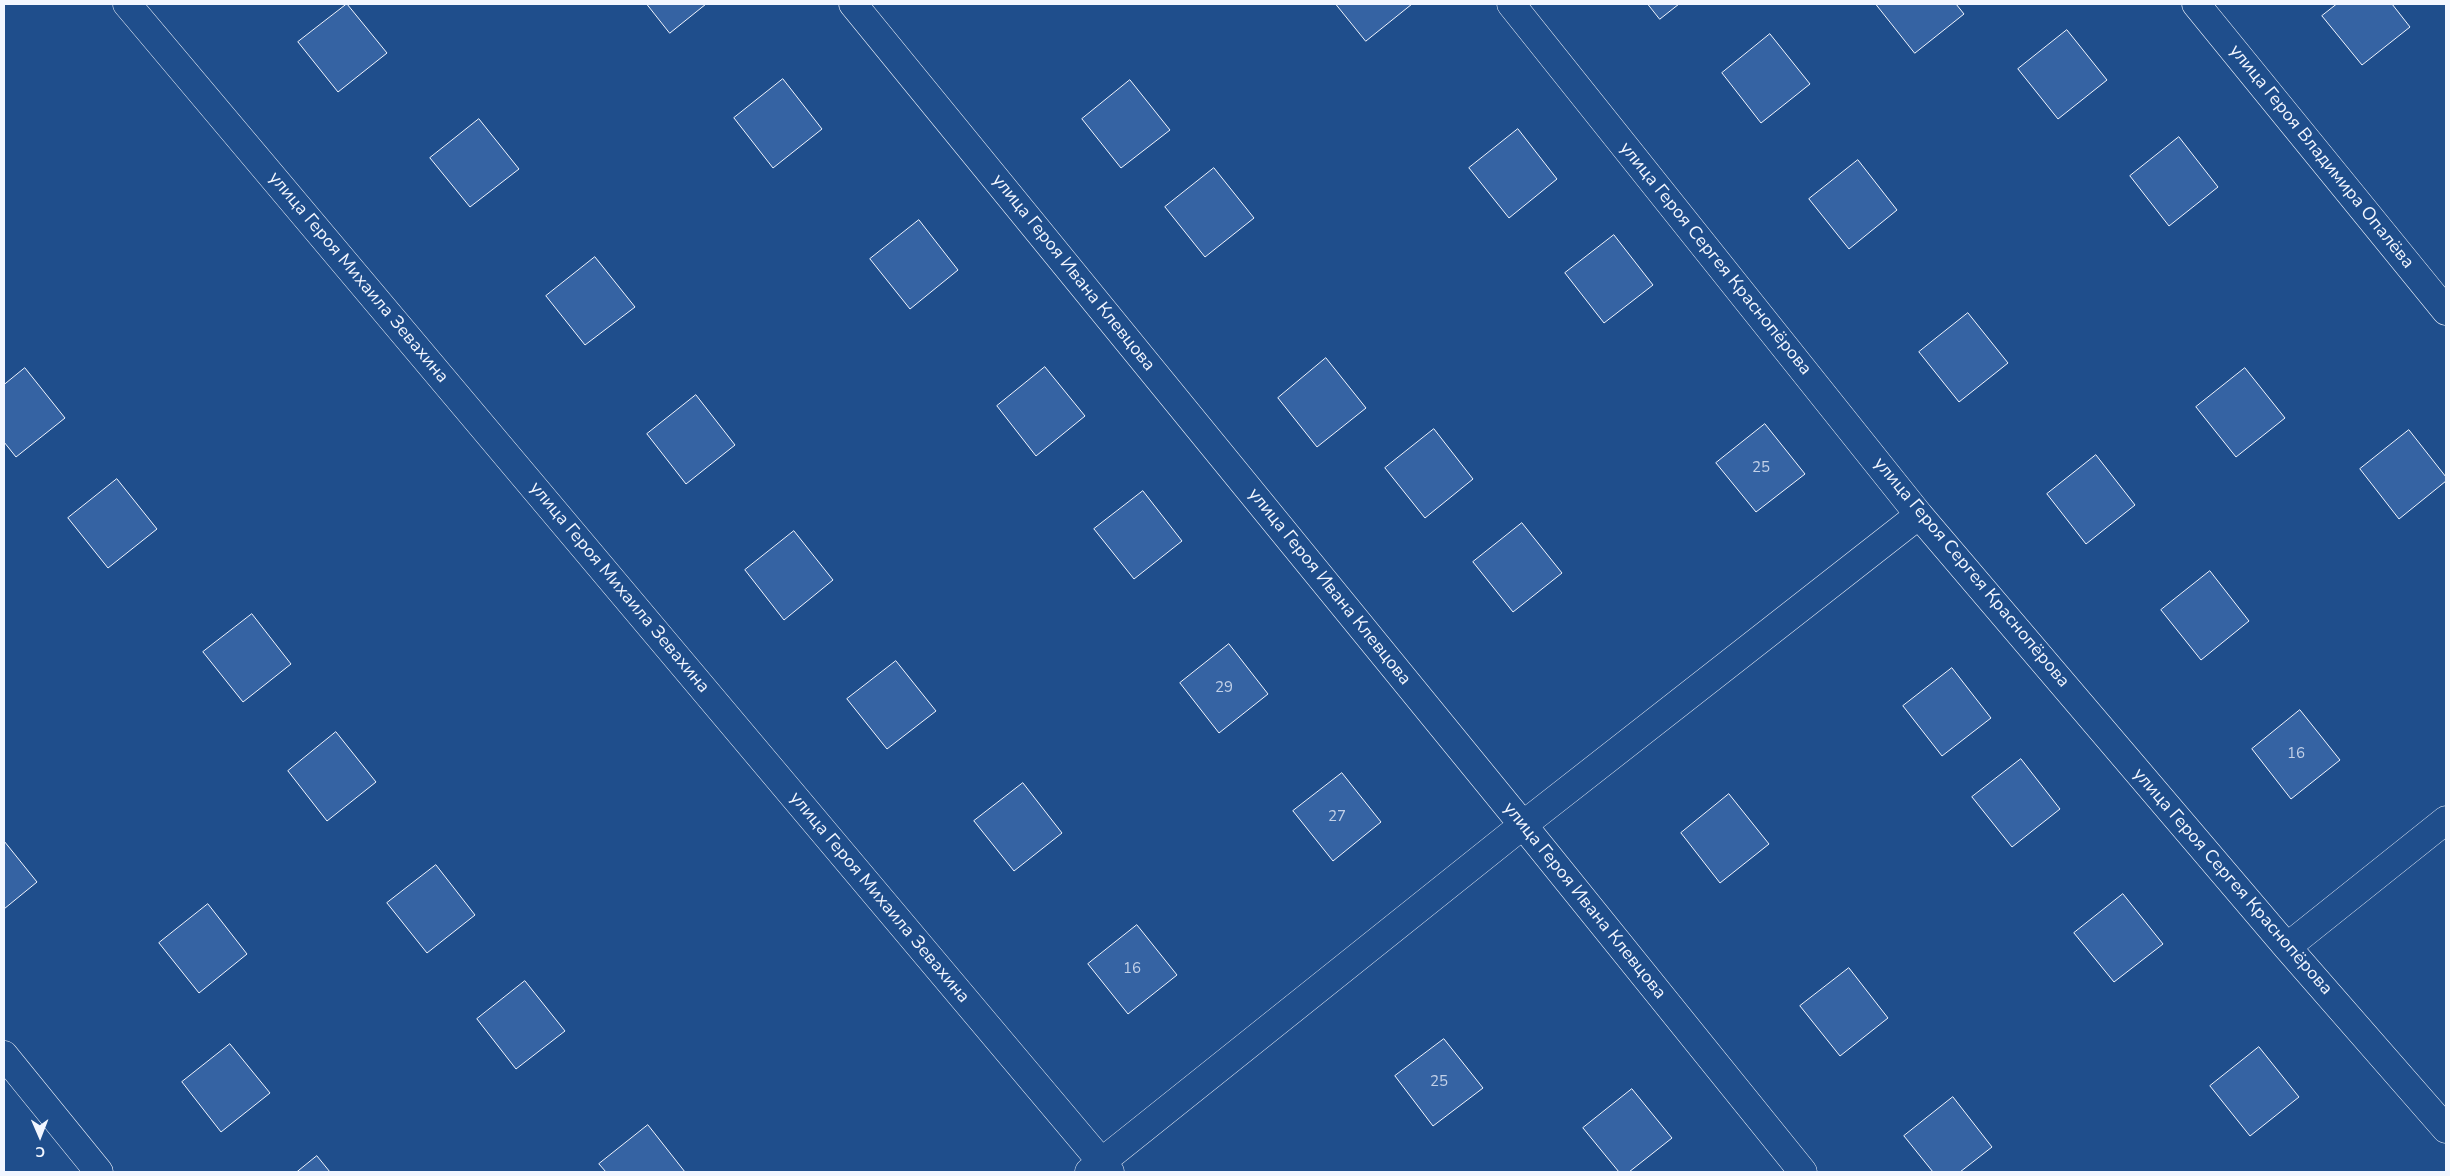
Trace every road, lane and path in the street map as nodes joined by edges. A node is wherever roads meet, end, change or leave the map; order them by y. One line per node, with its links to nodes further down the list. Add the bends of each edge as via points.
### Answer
1 (127, 4): 12 (street, улица Героя Михаила Зевахина)
2 (853, 4): 8 (street, улица Героя Ивана Клевцова)
3 (1511, 4): 6 (street, улица Героя Сергея Краснопёрова)
4 (2196, 4): 5 (street, улица Героя Владимира Опалёва)
5 (2446, 310)
6 (1919, 515): 8 (street); 9 (street, улица Героя Сергея Краснопёрова)
7 (2446, 820): 9 (street)
8 (1523, 825): 12 (street); 14 (street, улица Героя Ивана Клевцова)
9 (2287, 947): 11 (street, улица Героя Сергея Краснопёрова)
10 (4, 1055): 13 (street)
11 (2446, 1129)
12 (1100, 1169)
13 (99, 1172)
14 (1803, 1172)

